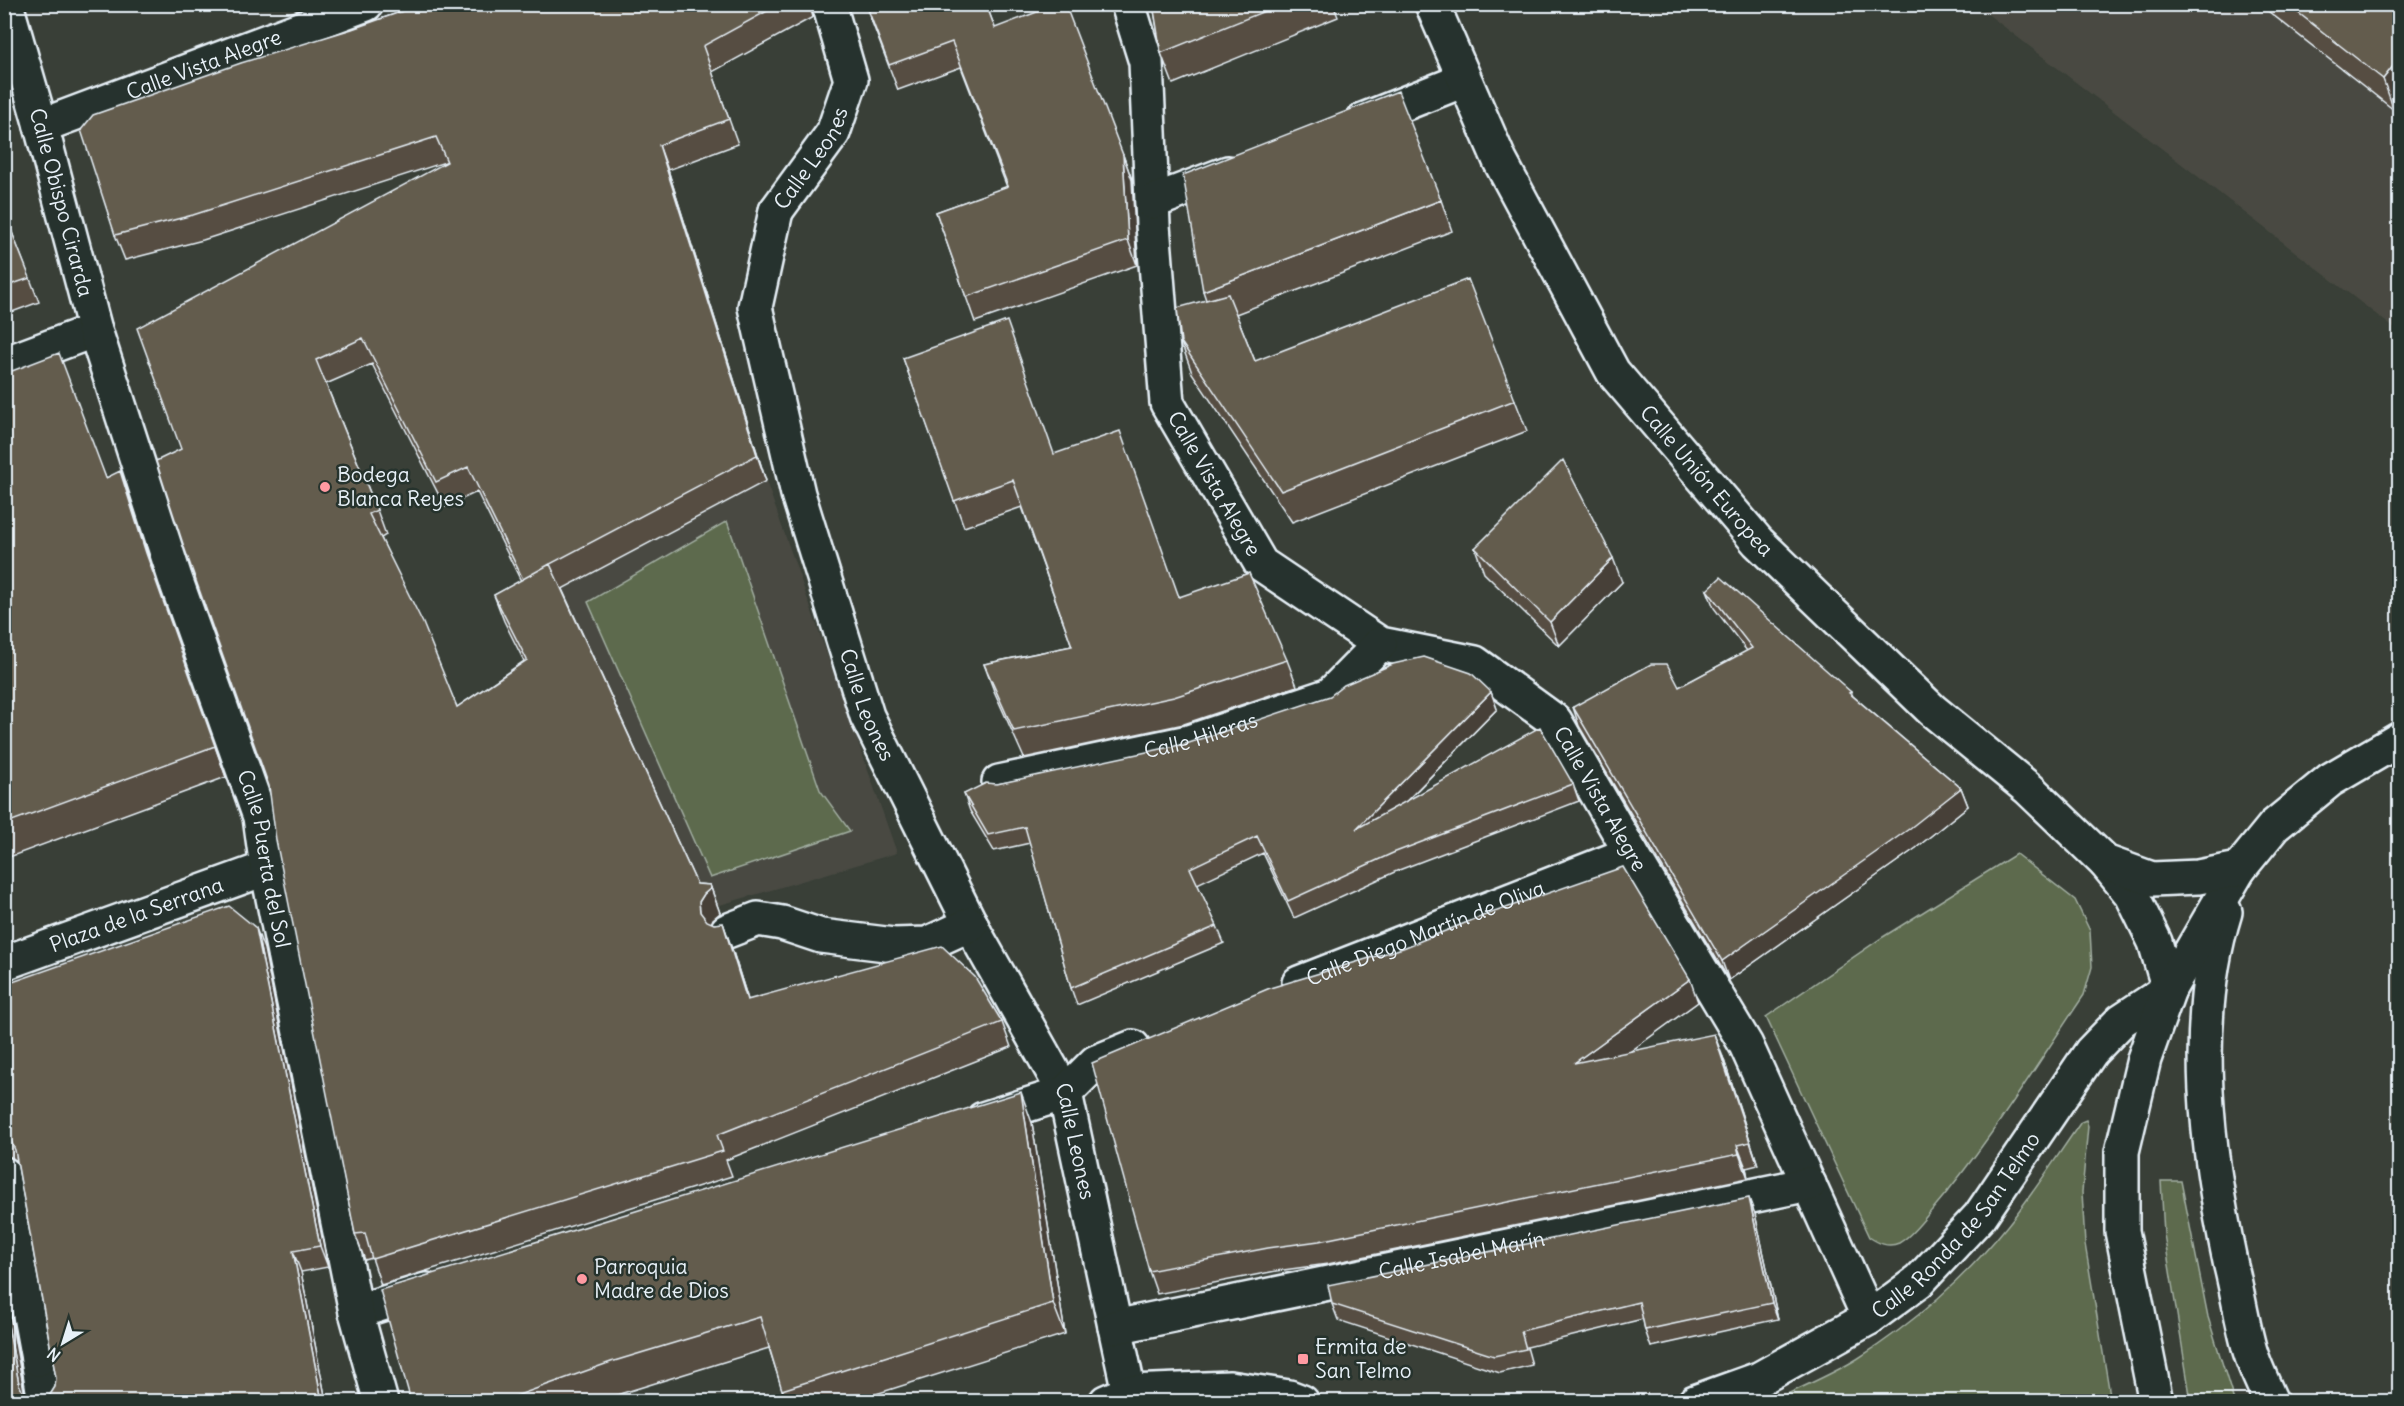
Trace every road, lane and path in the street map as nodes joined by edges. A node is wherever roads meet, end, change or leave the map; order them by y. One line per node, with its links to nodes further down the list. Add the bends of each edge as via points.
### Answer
1 (6, 4): 7 (street, Calle Obispo Cirarda)
2 (366, 4): 7 (street, Calle Vista Alegre)
3 (829, 4): 20 (street, Calle Leones, via 851,80 833,133 776,211 755,307 798,494 867,716)
4 (1128, 4): 10 (street, Calle Vista Alegre, via 1146,62)
5 (1432, 4): 6 (street, Calle Unión Europea)
6 (1464, 80): 8 (street); 17 (street, Calle Unión Europea, via 1500,161 1613,372 1758,542 1932,710 2028,789)
7 (41, 126): 11 (street, Calle Obispo Cirarda)
8 (1331, 132)
9 (1253, 163): 10 (street)
10 (1152, 202): 13 (street, Calle Vista Alegre, via 1167,403 1261,564)
11 (95, 330): 12 (street); 18 (street, Calle Puerta del Sol, via 175,578 260,817)
12 (4, 364)
13 (1380, 644): 15 (street, Calle Hileras, via 1330,695 1189,742); 16 (street, Calle Vista Alegre, via 1474,663 1555,721)
14 (2400, 739): 19 (street, Calle Ronda de San Telmo, via 2330,780 2274,826)
15 (999, 782)
16 (1631, 853): 24 (street, Calle Diego Martín de Oliva); 29 (street, Calle Vista Alegre, via 1746,1045)
17 (2105, 861): 19 (street, Calle Unión Europea, via 2152,879 2198,877); 23 (street, Calle Unión Europea, via 2132,895 2155,942)
18 (267, 868): 22 (street, Plaza de la Serrana); 31 (street, Calle Puerta del Sol)
19 (2239, 869): 23 (street, Calle Ronda de San Telmo); 40 (street, via 2218,934 2208,1001 2209,1132 2223,1226 2250,1353)
20 (971, 924): 21 (street, via 927,944 894,945 820,936 758,919); 26 (street, Calle Leones)
21 (727, 932)
22 (4, 963)
23 (2169, 989): 32 (street, Calle Ronda de San Telmo, via 2122,1020 2091,1052 1980,1216 1918,1281); 39 (street, Calle Ronda de San Telmo, via 2144,1059 2122,1152 2121,1231)
24 (1274, 992)
25 (1163, 1036): 26 (street, via 1096,1062)
26 (1065, 1094): 27 (street); 33 (street, Calle Leones)
27 (950, 1129)
28 (4, 1174): 35 (street)
29 (1809, 1184): 32 (street, Calle Vista Alegre); 33 (street, Calle Isabel Marín)
30 (459, 1280): 31 (street)
31 (356, 1312): 36 (street, Calle Puerta del Sol)
32 (1869, 1318): 38 (street, Calle Ronda de San Telmo, via 1760,1379)
33 (1115, 1327): 34 (street, Calle Leones)
34 (1118, 1397): 37 (street, via 1230,1388)
35 (45, 1401)
36 (381, 1401)
37 (1302, 1401)
38 (1695, 1401)
39 (2156, 1401)
40 (2271, 1401)

